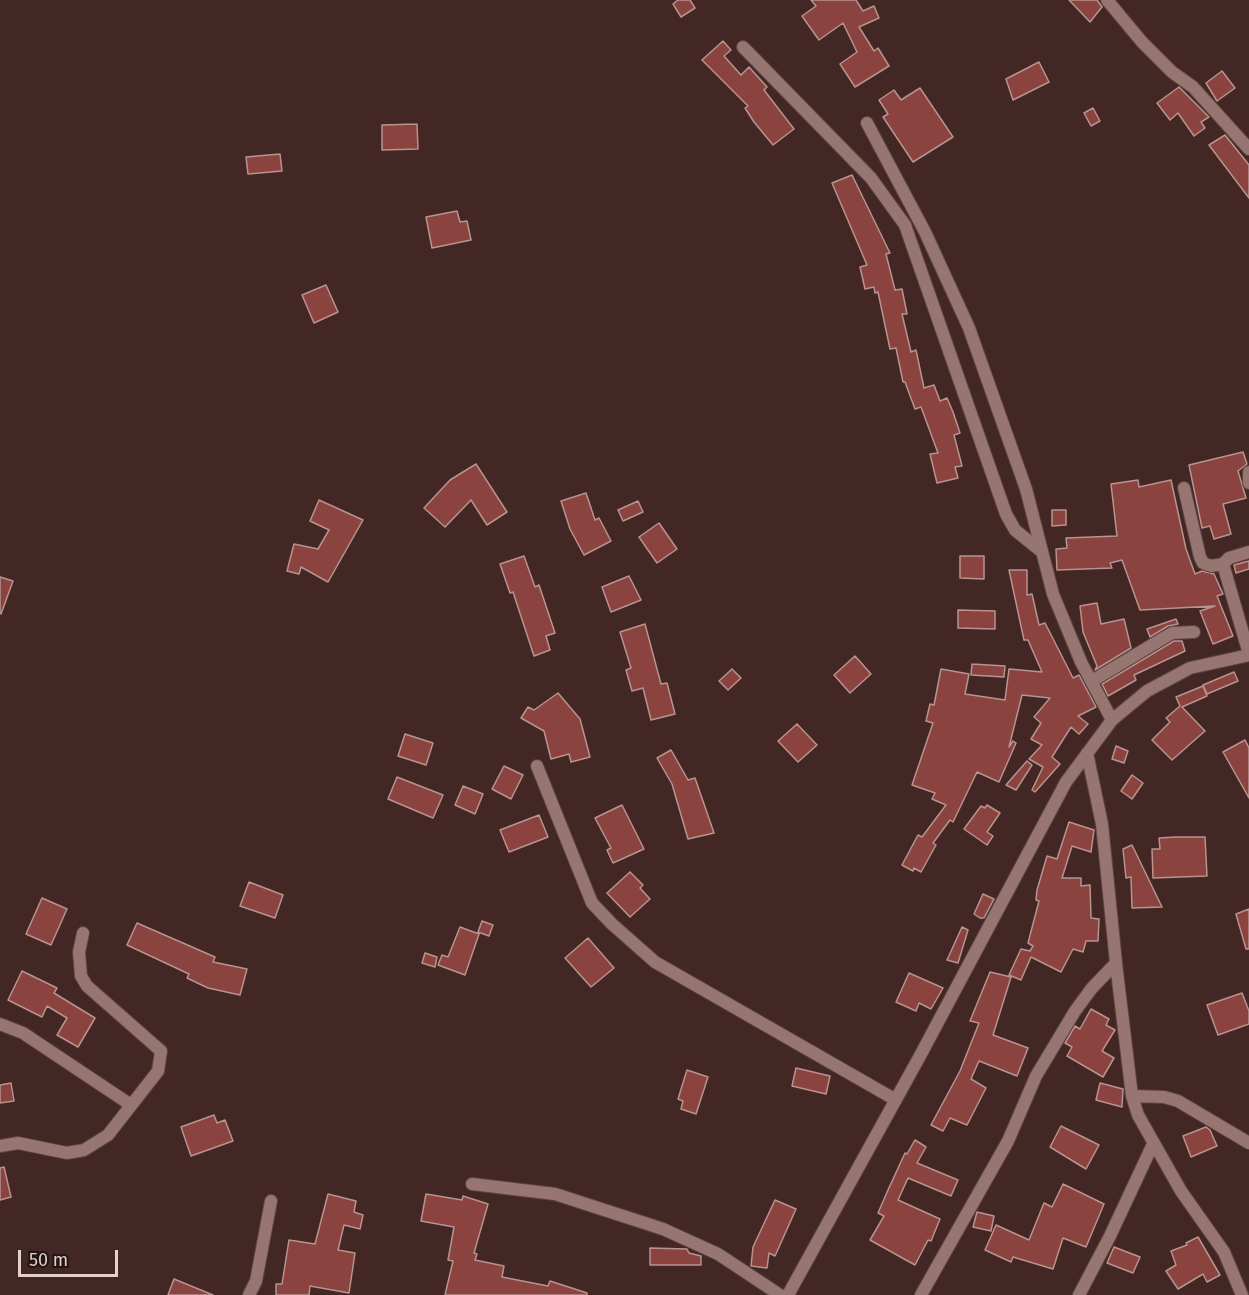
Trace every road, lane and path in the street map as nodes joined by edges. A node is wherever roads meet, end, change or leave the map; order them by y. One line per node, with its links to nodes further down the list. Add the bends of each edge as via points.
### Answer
1 (1107, 0): 4 (street, via 1142,42 1193,87)
2 (743, 47): 8 (street, via 871,178 905,225 1006,514 1015,530)
3 (867, 123): 8 (street, via 925,232 969,328 1026,489)
4 (1249, 149)
5 (1249, 472): 6 (street)
6 (1249, 483)
7 (1184, 488): 10 (street, via 1203,563)
8 (1041, 551): 13 (street, via 1053,594)
9 (1249, 552): 10 (street)
10 (1223, 564): 12 (street)
11 (1194, 632): 13 (street, via 1172,633)
12 (1249, 655): 14 (street, via 1190,668 1147,691)
13 (1092, 681): 14 (street)
14 (1112, 720): 15 (street)
15 (1086, 753): 18 (street, via 1102,824); 21 (street, via 1066,782)
16 (537, 765): 21 (street, via 592,903 612,924 655,962)
17 (83, 933): 22 (street, via 79,966 87,986 161,1051 158,1071)
18 (1116, 963): 20 (street); 31 (street, via 1075,1011 1035,1076 1004,1149)
19 (0, 1024): 22 (street, via 23,1033)
20 (1132, 1096): 23 (street, via 1178,1101); 24 (street, via 1137,1115)
21 (896, 1100): 30 (street)
22 (131, 1105): 25 (street, via 108,1135 84,1150 67,1153 18,1143)
23 (1249, 1143)
24 (1153, 1144): 32 (street); 33 (street, via 1224,1252)
25 (0, 1146)
26 (472, 1184): 29 (street, via 555,1194 663,1229 718,1254)
27 (271, 1202): 28 (street, via 256,1281)
28 (249, 1295)
29 (780, 1295)
30 (788, 1295)
31 (921, 1295)
32 (1079, 1295)
33 (1242, 1295)

